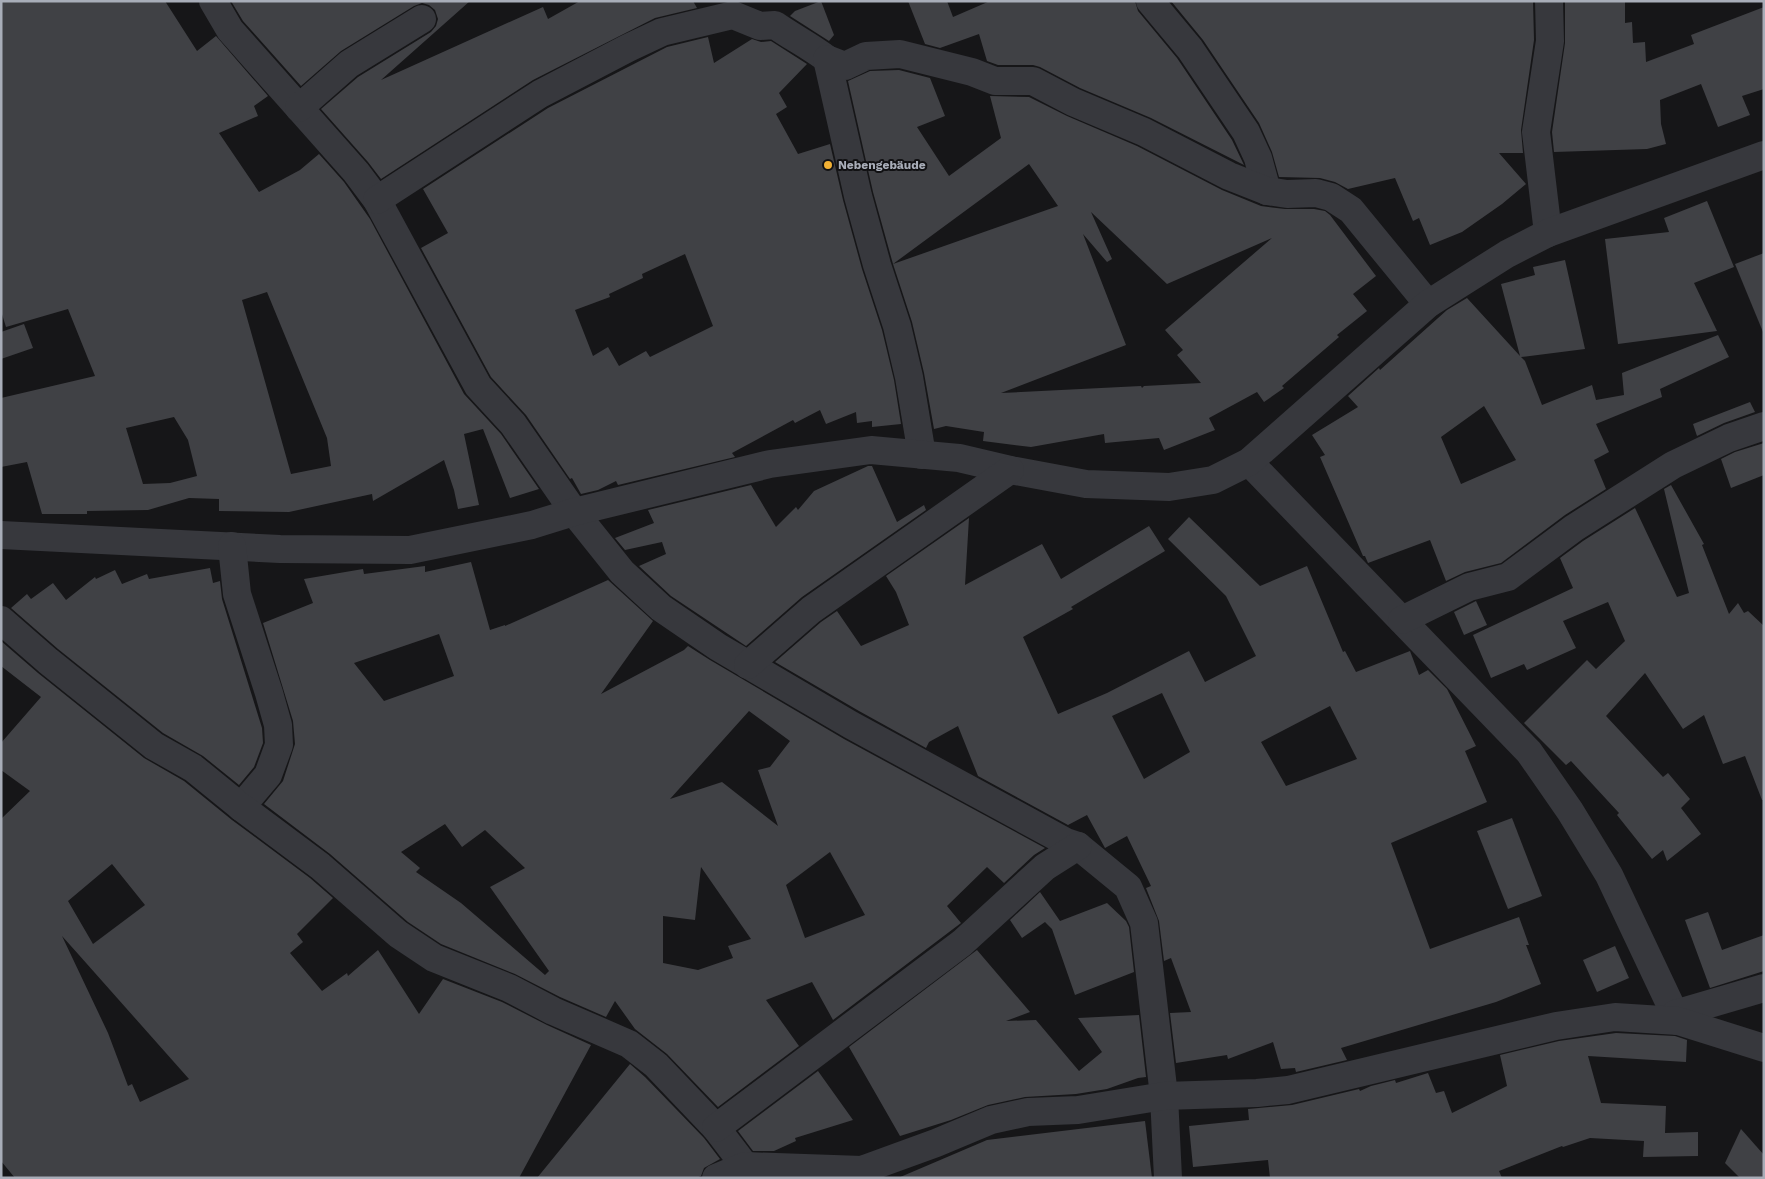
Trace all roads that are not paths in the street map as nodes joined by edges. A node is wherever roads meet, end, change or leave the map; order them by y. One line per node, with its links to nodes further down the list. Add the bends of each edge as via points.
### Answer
1 (213, 1): 6 (street, via 230,30)
2 (1150, 1): 8 (street, via 1190,49 1246,132 1258,158)
3 (1548, 1): 10 (street, via 1550,41 1536,132)
4 (422, 19): 6 (street, via 349,64)
5 (827, 59): 8 (street, via 844,66 866,56 900,54 972,72 994,81 1033,80 1229,176); 9 (street, via 775,25 760,26 733,15 662,32 540,94); 13 (street, via 858,196 897,326)
6 (299, 108): 9 (street)
7 (1764, 155): 10 (street)
8 (1267, 191): 11 (street, via 1316,193 1331,197 1351,210)
9 (377, 200): 16 (street, via 478,386 513,424)
10 (1548, 233): 11 (street, via 1507,254)
11 (1428, 304): 14 (street)
12 (1764, 426): 20 (street, via 1729,438 1673,465 1574,528 1508,577 1469,587)
13 (922, 455): 15 (street, via 959,458); 16 (street, via 871,450 770,464)
14 (1249, 462): 15 (street, via 1213,480 1169,487 1086,484); 20 (street)
15 (1010, 470): 21 (street, via 811,610)
16 (574, 512): 18 (street, via 532,525 410,550); 21 (street, via 622,572 661,608)
17 (1, 534): 18 (street)
18 (232, 546): 22 (street, via 237,594 278,725 279,745 268,776)
19 (1, 620): 22 (street, via 154,746 192,768)
20 (1402, 620): 25 (street, via 1529,752 1570,811 1609,875)
21 (748, 665): 23 (street, via 851,725)
22 (241, 807): 28 (street, via 320,866 398,934 434,958 509,988 629,1044 656,1065)
23 (1078, 846): 27 (street, via 1128,887 1144,923); 28 (street, via 1045,867 962,943)
24 (1764, 988): 25 (street)
25 (1676, 1017): 26 (street); 27 (street, via 1615,1016 1556,1026 1288,1090)
26 (1764, 1048)
27 (1164, 1096): 30 (street, via 1078,1110 1028,1112 991,1120 862,1170); 32 (street)
28 (716, 1128): 29 (street)
29 (745, 1166): 30 (street); 31 (street)
30 (825, 1173)
31 (716, 1178)
32 (1168, 1178)

